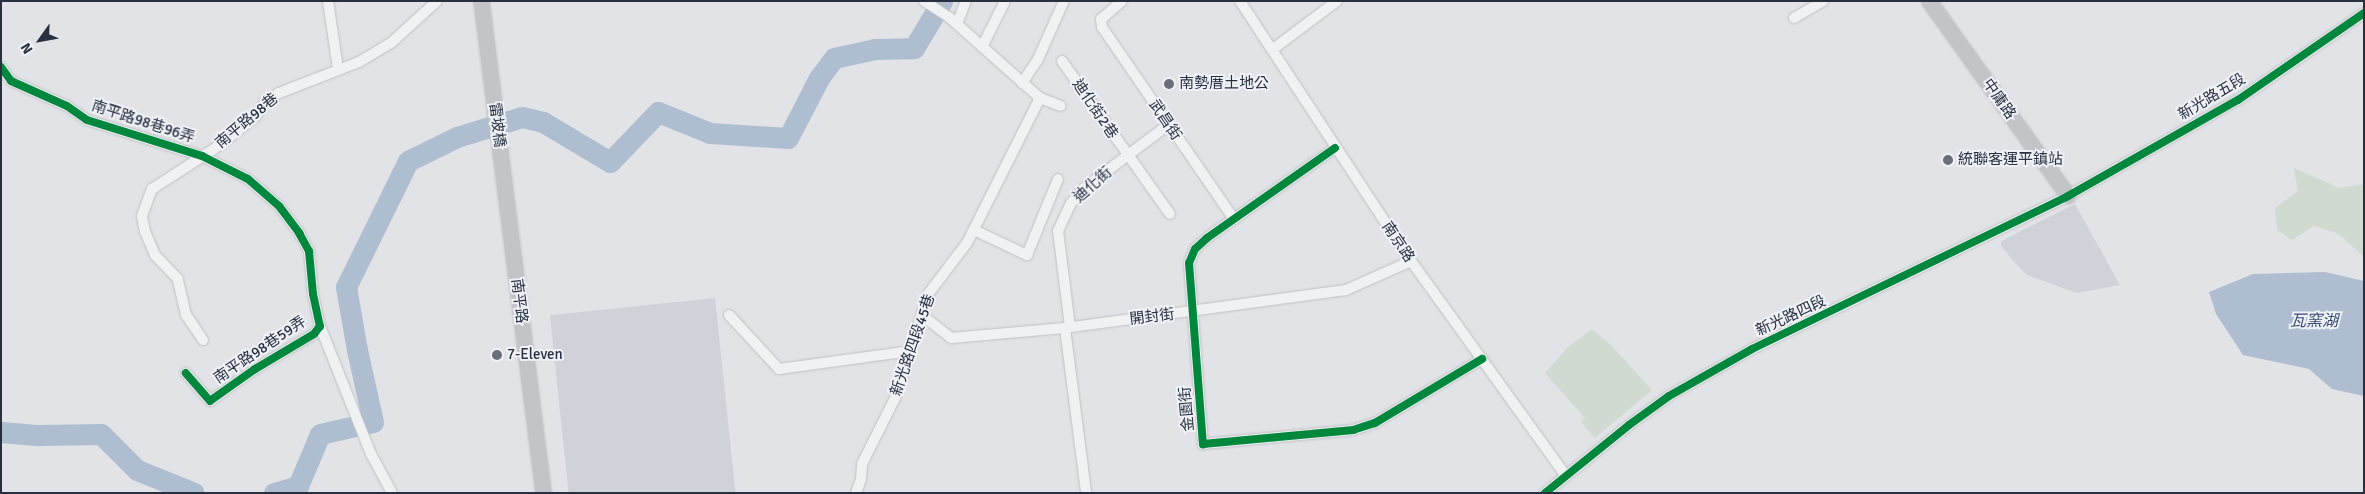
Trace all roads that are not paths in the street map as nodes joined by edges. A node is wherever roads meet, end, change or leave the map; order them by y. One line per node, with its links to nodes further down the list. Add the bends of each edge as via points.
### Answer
1 (328, 1): 20 (street)
2 (437, 1): 20 (street, 南平路98巷, via 391,43 359,62)
3 (481, 1): 28 (street, 雷坡橋)
4 (966, 1): 15 (street)
5 (1005, 1): 16 (street)
6 (1064, 1): 21 (street, via 1038,59)
7 (1122, 1): 24 (street, 武昌街, via 1102,19 1102,27)
8 (1240, 1): 17 (street, 南京路)
9 (1337, 1): 17 (street)
10 (1823, 1): 14 (street)
11 (1929, 1): 30 (street, 中庸路)
12 (926, 2): 15 (street)
13 (2364, 13): 30 (street, 新光路五段, via 2238,100)
14 (1794, 18)
15 (954, 21): 16 (street)
16 (982, 47): 21 (street)
17 (1273, 49): 25 (street, 南京路)
18 (1062, 61): 27 (street, 迪化街2巷)
19 (1, 67): 26 (street, 南平路98巷96弄, via 11,81 67,106 87,120)
20 (338, 69): 26 (street, 南平路98巷, via 278,93 266,101 256,116)
21 (1022, 83): 22 (street)
22 (1040, 98): 23 (street); 33 (street, 新光路四段45巷)
23 (1061, 106)
24 (1168, 125): 27 (street, 迪化街); 32 (street, 武昌街)
25 (1335, 148): 32 (street, 金園街); 34 (street, 南京路)
26 (202, 156): 38 (street, 南平路98巷59弄, via 248,179 279,206 299,233 309,251 312,294); 40 (street, 南平路98巷, via 152,189 142,216 155,255 178,279 186,315)
27 (1127, 156): 31 (street, 迪化街2巷); 39 (street, 迪化街, via 1071,203 1058,231)
28 (502, 169): 46 (street, 南平路)
29 (1058, 179): 33 (street, via 1027,255)
30 (2068, 196): 44 (street, 新光路四段, via 1752,349 1669,396)
31 (1170, 214)
32 (1234, 219): 35 (street, 金園街, via 1195,249 1189,263)
33 (974, 230): 37 (street, 新光路四段45巷, via 929,293)
34 (1411, 261): 35 (street, 開封街, via 1346,290); 42 (street, 南京路)
35 (1192, 311): 39 (street, 開封街); 42 (street, 金園街, via 1204,444 1353,430 1375,422)
36 (729, 315): 41 (street, via 779,369)
37 (923, 316): 39 (street, 開封街, via 951,338); 41 (street, 新光路四段45巷)
38 (320, 326): 43 (street, 南平路98巷59弄, via 314,334 255,369 210,401); 45 (street, via 371,454)
39 (1067, 327): 48 (street, 迪化街)
40 (203, 340)
41 (910, 351): 47 (street, 新光路四段45巷, via 895,398 862,464)
42 (1482, 359): 44 (street, 南京路)
43 (186, 373)
44 (1566, 476): 49 (street, 新光路四段)
45 (392, 493)
46 (543, 493)
47 (856, 493)
48 (1086, 493)
49 (1545, 493)

